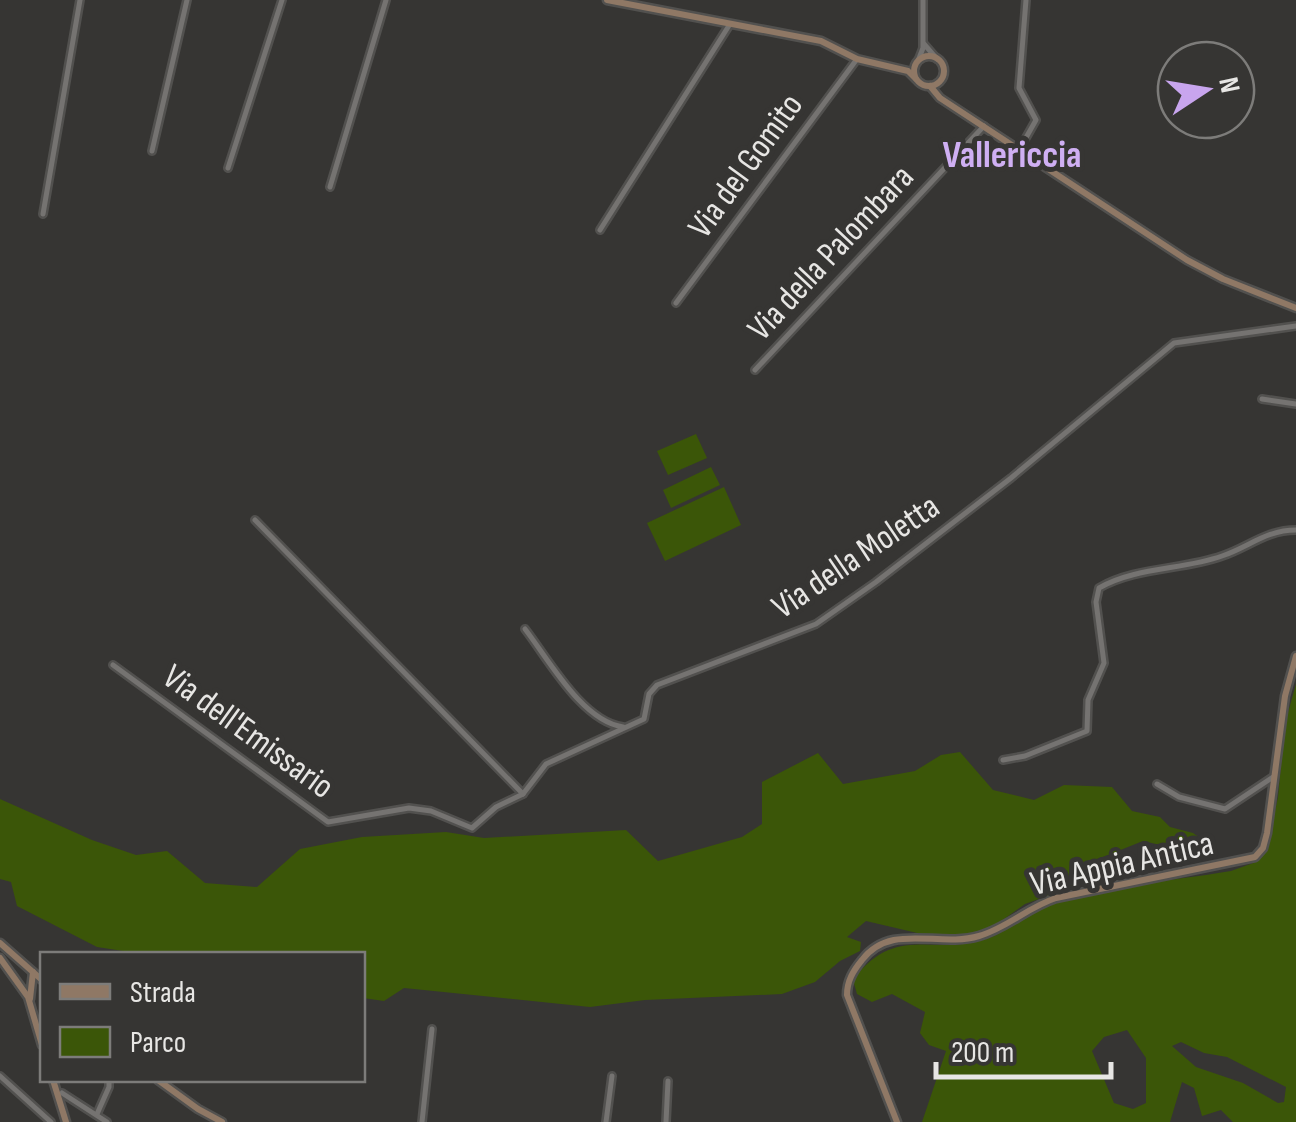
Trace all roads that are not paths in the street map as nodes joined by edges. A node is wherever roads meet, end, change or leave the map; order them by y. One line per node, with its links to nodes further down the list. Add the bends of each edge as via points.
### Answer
1 (80, 0): 23 (street)
2 (186, 0): 20 (street)
3 (282, 0): 21 (street)
4 (386, 0): 22 (street)
5 (607, 0): 8 (street)
6 (923, 0): 9 (street)
7 (1026, 0): 19 (street, via 1019,88 1036,120)
8 (730, 24): 11 (street, via 821,41); 24 (street)
9 (924, 42): 10 (street); 12 (street)
10 (937, 58): 12 (street); 15 (street, via 944,68)
11 (857, 59): 13 (street); 25 (street, Via del Gomito)
12 (918, 61): 13 (street); 14 (street)
13 (894, 68): 14 (street)
14 (916, 79): 16 (street)
15 (940, 82): 16 (street); 17 (street)
16 (930, 86): 17 (street)
17 (946, 102): 18 (street)
18 (984, 126): 19 (street); 28 (street, Via della Palombara)
19 (1019, 150): 26 (street, via 1198,266)
20 (152, 152)
21 (228, 168)
22 (330, 187)
23 (43, 214)
24 (600, 230)
25 (676, 304)
26 (1296, 308)
27 (1296, 326): 36 (street, Via della Moletta, via 1174,343 876,582 802,631 657,686 648,697 647,716)
28 (755, 370)
29 (1262, 400): 30 (street)
30 (1296, 404)
31 (254, 520): 40 (street)
32 (1296, 530): 37 (street, via 1273,532 1218,558 1100,586 1095,598 1104,664 1089,698 1087,732)
33 (525, 629): 36 (street, via 592,714)
34 (1296, 656): 38 (street, Via Appia Antica)
35 (113, 665): 40 (street, Via dell'Emissario, via 328,822 408,808 474,827)
36 (626, 728): 40 (street, Via della Moletta, via 546,764)
37 (1003, 760)
38 (1276, 775): 39 (street, via 1225,809); 67 (street, Via Appia Antica, via 1265,842 1252,858 1069,894 974,938 890,939 872,948 852,975 847,996)
39 (1157, 784)
40 (523, 794)
41 (0, 942): 43 (street)
42 (0, 958): 44 (street)
43 (22, 962): 44 (street); 45 (street)
44 (8, 968): 48 (street)
45 (33, 971): 46 (street); 48 (street); 49 (street)
46 (40, 979)
47 (40, 984): 49 (street)
48 (22, 987): 49 (street)
49 (30, 996): 51 (street)
50 (432, 1028): 64 (street)
51 (40, 1036)
52 (0, 1076): 60 (street)
53 (612, 1076): 65 (street)
54 (54, 1082): 61 (street)
55 (109, 1082): 59 (street)
56 (161, 1082): 63 (street)
57 (668, 1082): 66 (street)
58 (62, 1094): 59 (street)
59 (97, 1114): 62 (street)
60 (52, 1122)
61 (66, 1122)
62 (108, 1122)
63 (222, 1122)
64 (422, 1122)
65 (606, 1122)
66 (666, 1122)
67 (897, 1122)

